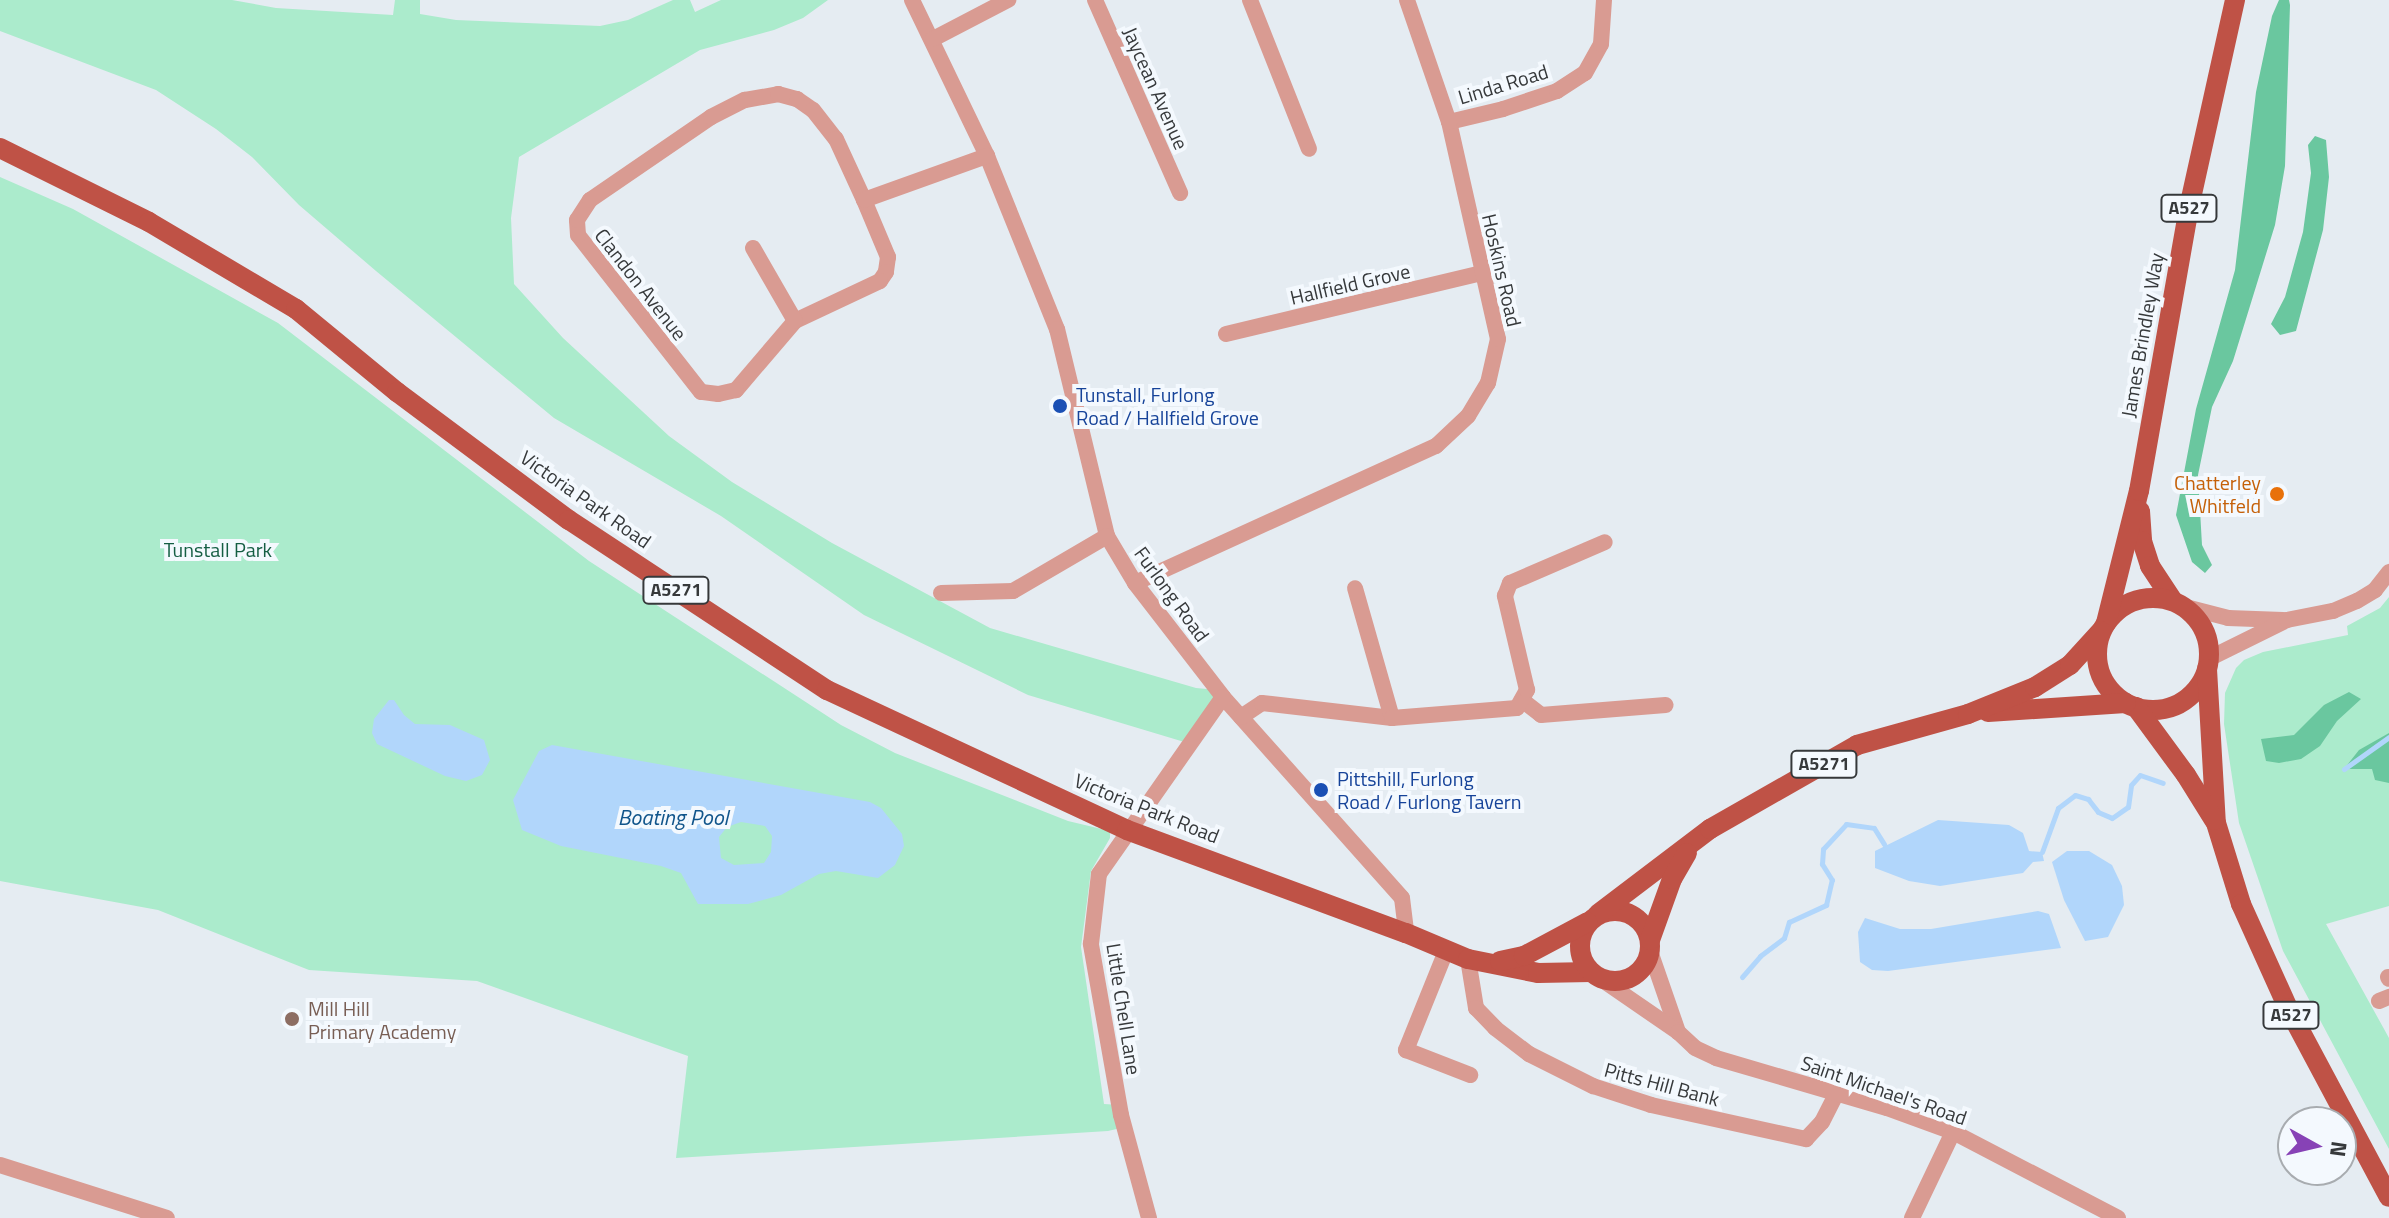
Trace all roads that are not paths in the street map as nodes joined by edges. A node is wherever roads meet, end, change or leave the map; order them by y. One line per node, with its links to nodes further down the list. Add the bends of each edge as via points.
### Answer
1 (912, 0): 8 (street, Furlong Road)
2 (1008, 0): 8 (street)
3 (1095, 0): 13 (street, Jaycean Avenue)
4 (1250, 0): 11 (street)
5 (1407, 0): 9 (street, Hoskins Road)
6 (1604, 0): 9 (street, Linda Road, via 1601,44 1585,73 1557,91)
7 (2235, 0): 19 (main road, James Brindley Way / A527, via 2190,203)
8 (933, 39): 12 (street, Furlong Road)
9 (1449, 122): 16 (street, Hoskins Road)
10 (0, 148): 38 (main road, Victoria Park Road / A5271, via 149,222 296,309 569,520 827,690)
11 (1309, 149)
12 (987, 156): 14 (street); 20 (street, Furlong Road, via 1057,329)
13 (1180, 193)
14 (864, 200): 17 (street, Clandon Avenue, via 888,257 886,272 880,281); 17 (street, Clandon Avenue, via 836,139 813,110 778,94 745,100 711,117 581,210 578,235 701,392 736,390)
15 (753, 248): 17 (street)
16 (1483, 273): 18 (street, Hallfield Grove); 23 (street, Hoskins Road, via 1498,339 1488,383 1468,416 1436,446)
17 (795, 321)
18 (1226, 334)
19 (2139, 491): 26 (main road, James Brindley Way / A527, via 2142,541 2150,566); 28 (main road, James Brindley Way / A527)
20 (1107, 536): 23 (street, Furlong Road); 25 (street, via 1013,591)
21 (1605, 542): 31 (street, via 1510,583 1505,596 1527,690)
22 (2389, 572): 27 (street, via 2357,601)
23 (1135, 583): 30 (street, Furlong Road)
24 (1355, 588): 36 (street)
25 (941, 593)
26 (2177, 604): 27 (street, via 2228,618); 28 (main road, via 2138,599 2119,609); 29 (main road, A527, via 2196,619 2206,636)
27 (2287, 620): 29 (street)
28 (2104, 627): 33 (main road, A527, via 2098,665 2104,682); 34 (main road, A5271, via 2070,665 2035,687)
29 (2207, 664): 33 (main road, via 2201,682 2179,704 2159,710); 37 (main road, A527)
30 (1223, 697): 35 (street, Furlong Road); 38 (street, Little Chell Lane)
31 (1522, 700): 32 (street, via 1541,715); 36 (street, via 1517,708)
32 (1666, 705)
33 (2131, 705): 34 (main road, A5271); 37 (main road, A527)
34 (1968, 714): 39 (main road, A5271, via 1857,745)
35 (1241, 717): 36 (street, via 1262,703); 41 (street, Furlong Road, via 1402,898)
36 (1392, 718)
37 (2216, 823): 51 (main road, A527, via 2241,904 2282,995)
38 (1127, 830): 41 (main road, Victoria Park Road / A5271); 54 (street, Little Chell Lane, via 1099,874 1091,944 1121,1115)
39 (1693, 843): 40 (main road, A5271); 42 (main road, A5271, via 1672,879)
40 (1593, 918): 42 (main road, via 1619,910 1631,914 1646,929); 44 (main road, A5271, via 1524,956); 45 (main road, via 1579,950)
41 (1406, 933): 43 (main road, Victoria Park Road / A5271)
42 (1650, 946): 45 (main road, via 1646,963 1632,977 1622,981); 46 (street)
43 (1446, 951): 44 (main road, Victoria Park Road / A5271); 47 (street, via 1406,1050)
44 (1476, 962): 45 (main road, Victoria Park Road / A5271, via 1538,973); 48 (street, Pitts Hill Bank, via 1476,1008 1529,1054 1593,1086 1651,1105 1806,1139)
45 (1596, 975): 46 (street, Saint Michael's Road)
46 (1678, 1032): 48 (street, Saint Michael's Road, via 1716,1058)
47 (1470, 1075)
48 (1837, 1093): 49 (street, Saint Michael's Road)
49 (1953, 1132): 52 (street); 55 (street, Saint Michael's Road)
50 (0, 1165): 53 (street)
51 (2389, 1197)
52 (1918, 1216)
53 (167, 1218)
54 (1149, 1218)
55 (2118, 1218)

